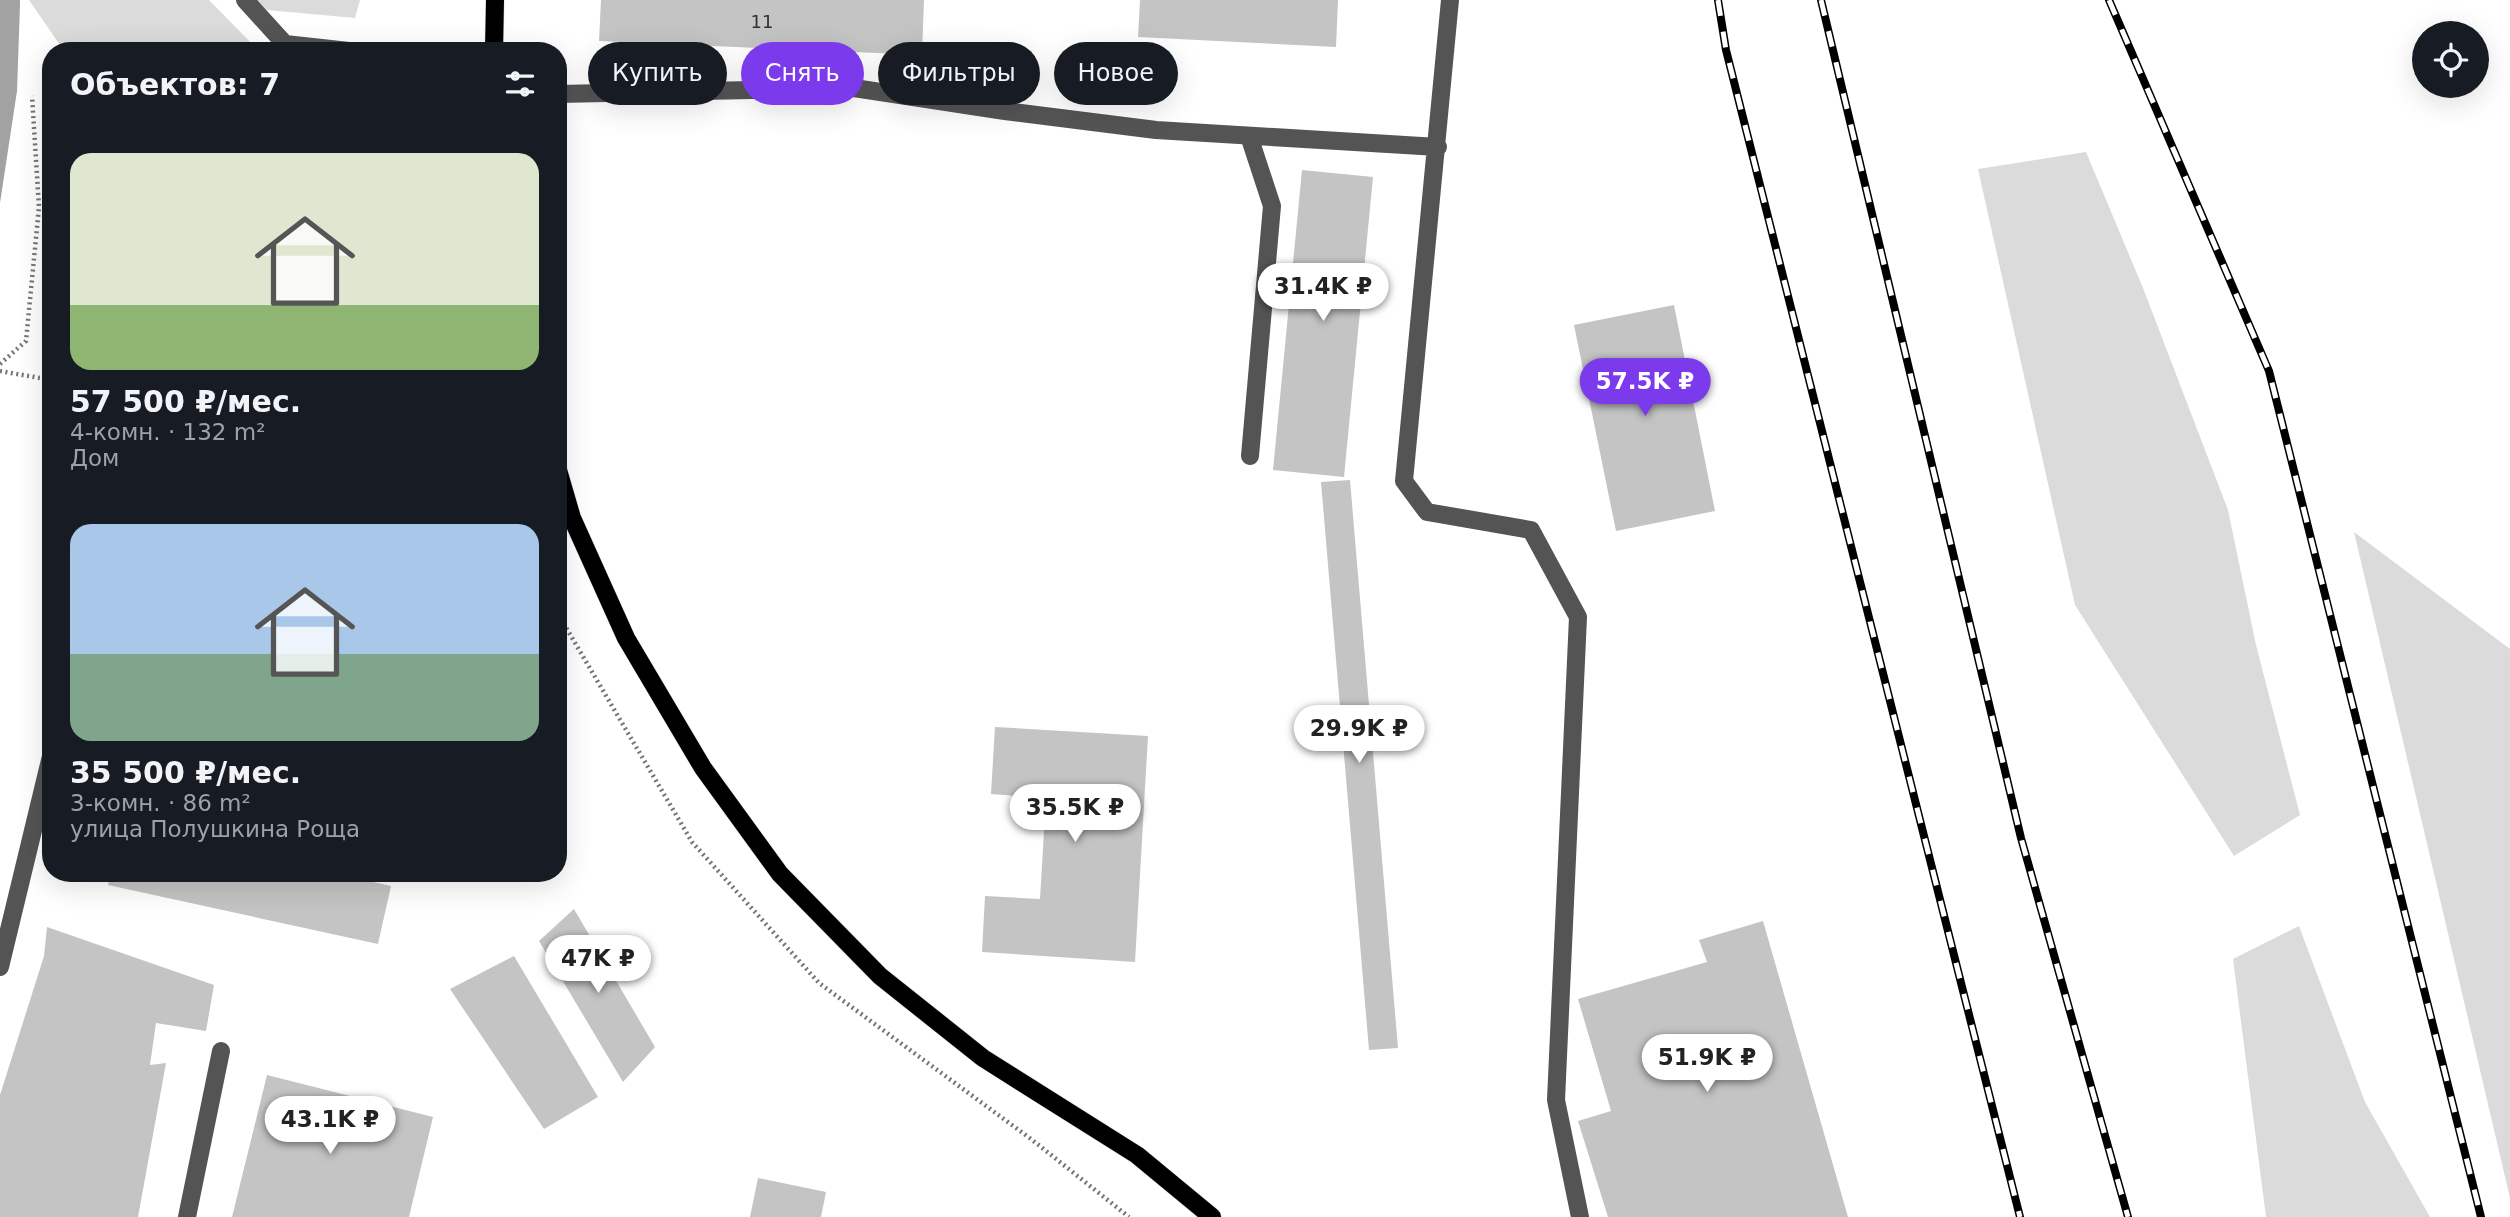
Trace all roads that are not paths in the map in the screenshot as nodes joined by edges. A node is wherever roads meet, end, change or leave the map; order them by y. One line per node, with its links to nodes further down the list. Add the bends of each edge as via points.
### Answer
1 (245, 0): 4 (lane)
2 (495, 0): 5 (main road)
3 (1450, 0): 8 (lane)
4 (283, 42)
5 (494, 42)
6 (567, 93): 7 (lane, via 854,88 1156,130)
7 (1249, 136): 8 (lane); 9 (lane, via 1272,206)
8 (1437, 147): 16 (lane, via 1404,481 1427,512 1531,530 1578,617 1556,1100)
9 (1250, 456)
10 (567, 501): 15 (main road, via 626,638 703,768 780,873 890,984 983,1058 1137,1155)
11 (42, 793): 12 (lane)
12 (0, 967)
13 (221, 1051): 14 (lane)
14 (187, 1217)
15 (1212, 1217)
16 (1580, 1217)

